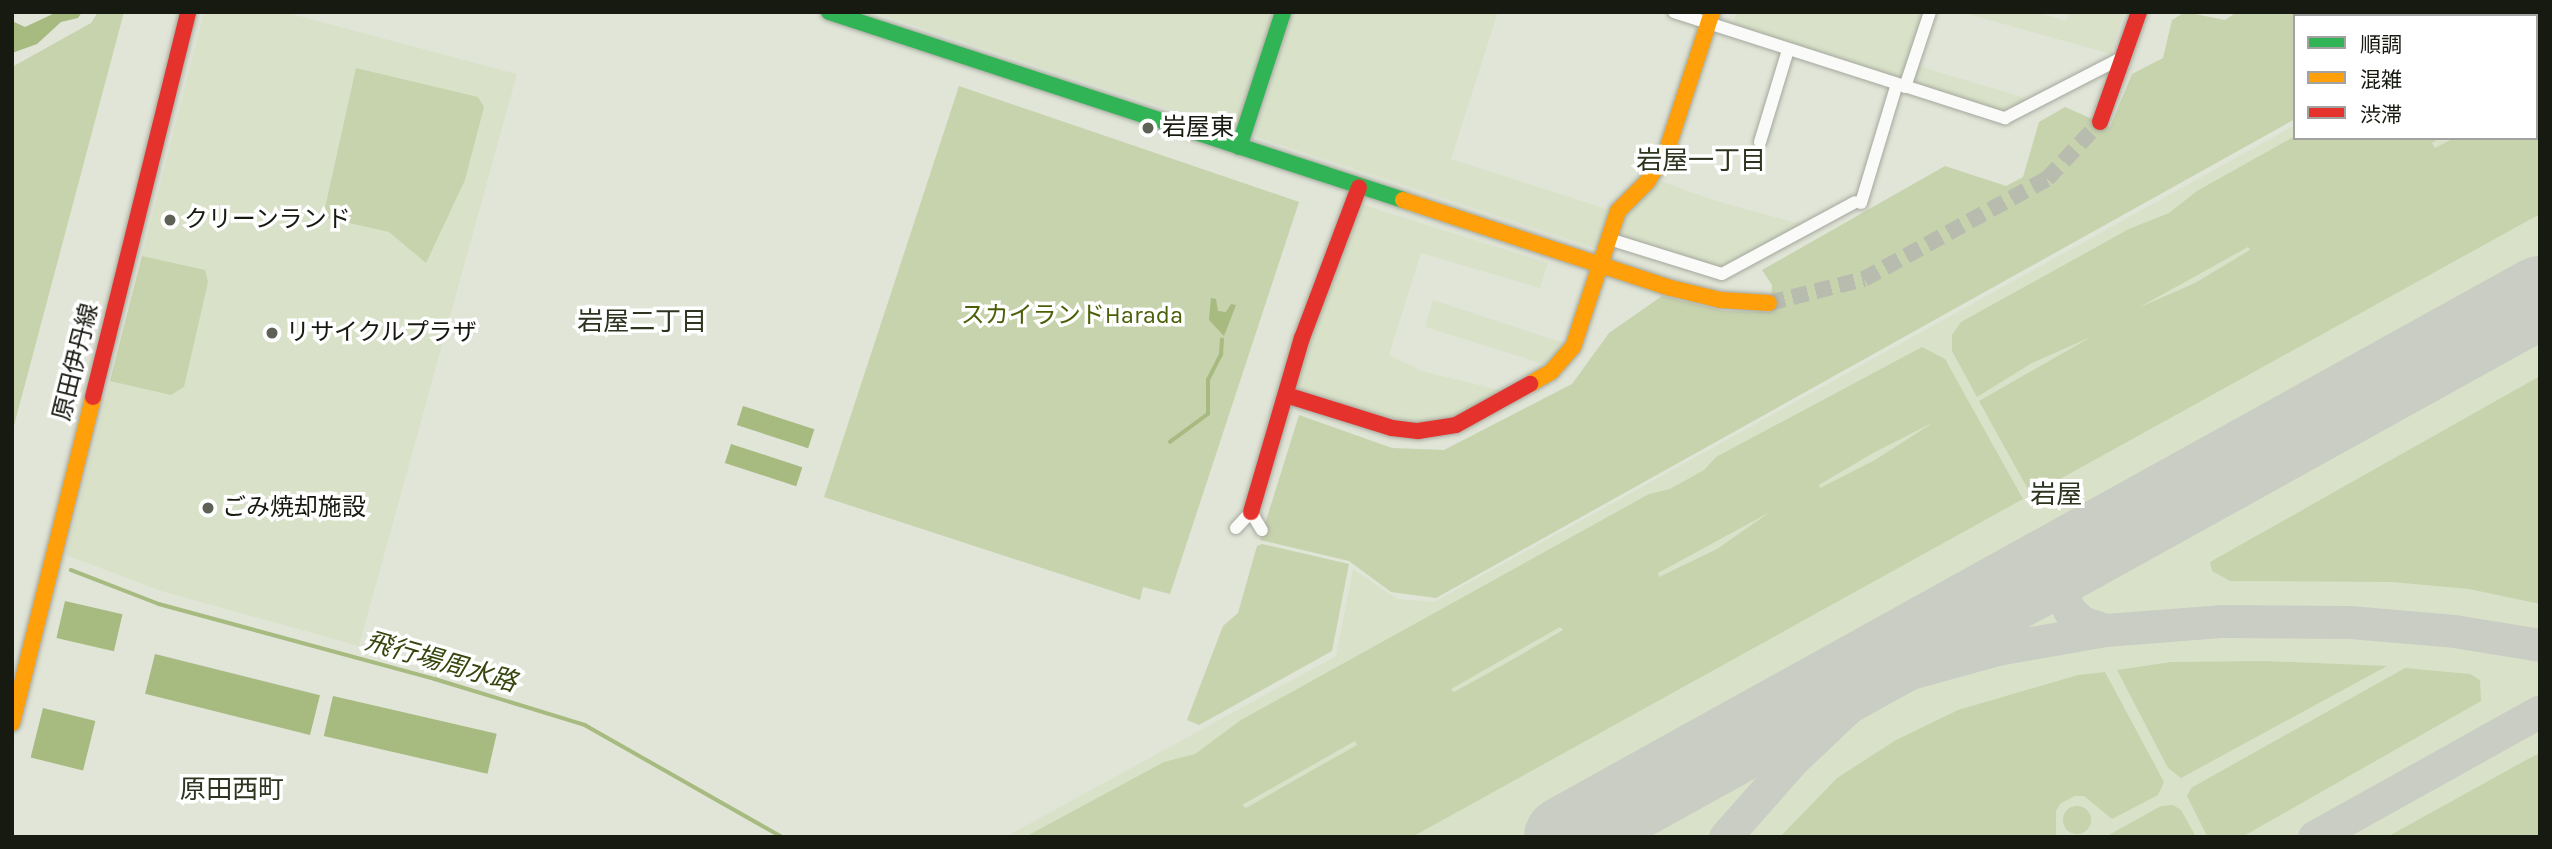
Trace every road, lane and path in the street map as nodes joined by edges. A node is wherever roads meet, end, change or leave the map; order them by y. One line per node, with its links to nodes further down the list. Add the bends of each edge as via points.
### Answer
1 (188, 12): 22 (street, 原田伊丹線)
2 (1283, 12): 13 (street)
3 (1674, 12): 7 (street)
4 (1930, 12): 10 (street)
5 (2139, 12): 9 (street)
6 (839, 14): 13 (street)
7 (1710, 18): 8 (street); 15 (street, via 1666,153 1647,182 1618,211)
8 (1788, 50): 10 (street); 12 (street)
9 (2125, 56): 10 (street, via 2005,118); 11 (street)
10 (1901, 86): 15 (street, via 1858,202 1722,274)
11 (2100, 122)
12 (1760, 142)
13 (1239, 147): 14 (street)
14 (1359, 187): 16 (street); 18 (street, via 1302,338)
15 (1609, 239): 16 (street)
16 (1601, 265): 17 (street, via 1721,300); 18 (street, via 1567,356 1552,372 1456,425 1401,430)
17 (1769, 303)
18 (1286, 395): 19 (street)
19 (1251, 512): 20 (street); 21 (street)
20 (1236, 528)
21 (1262, 530)
22 (12, 723)

